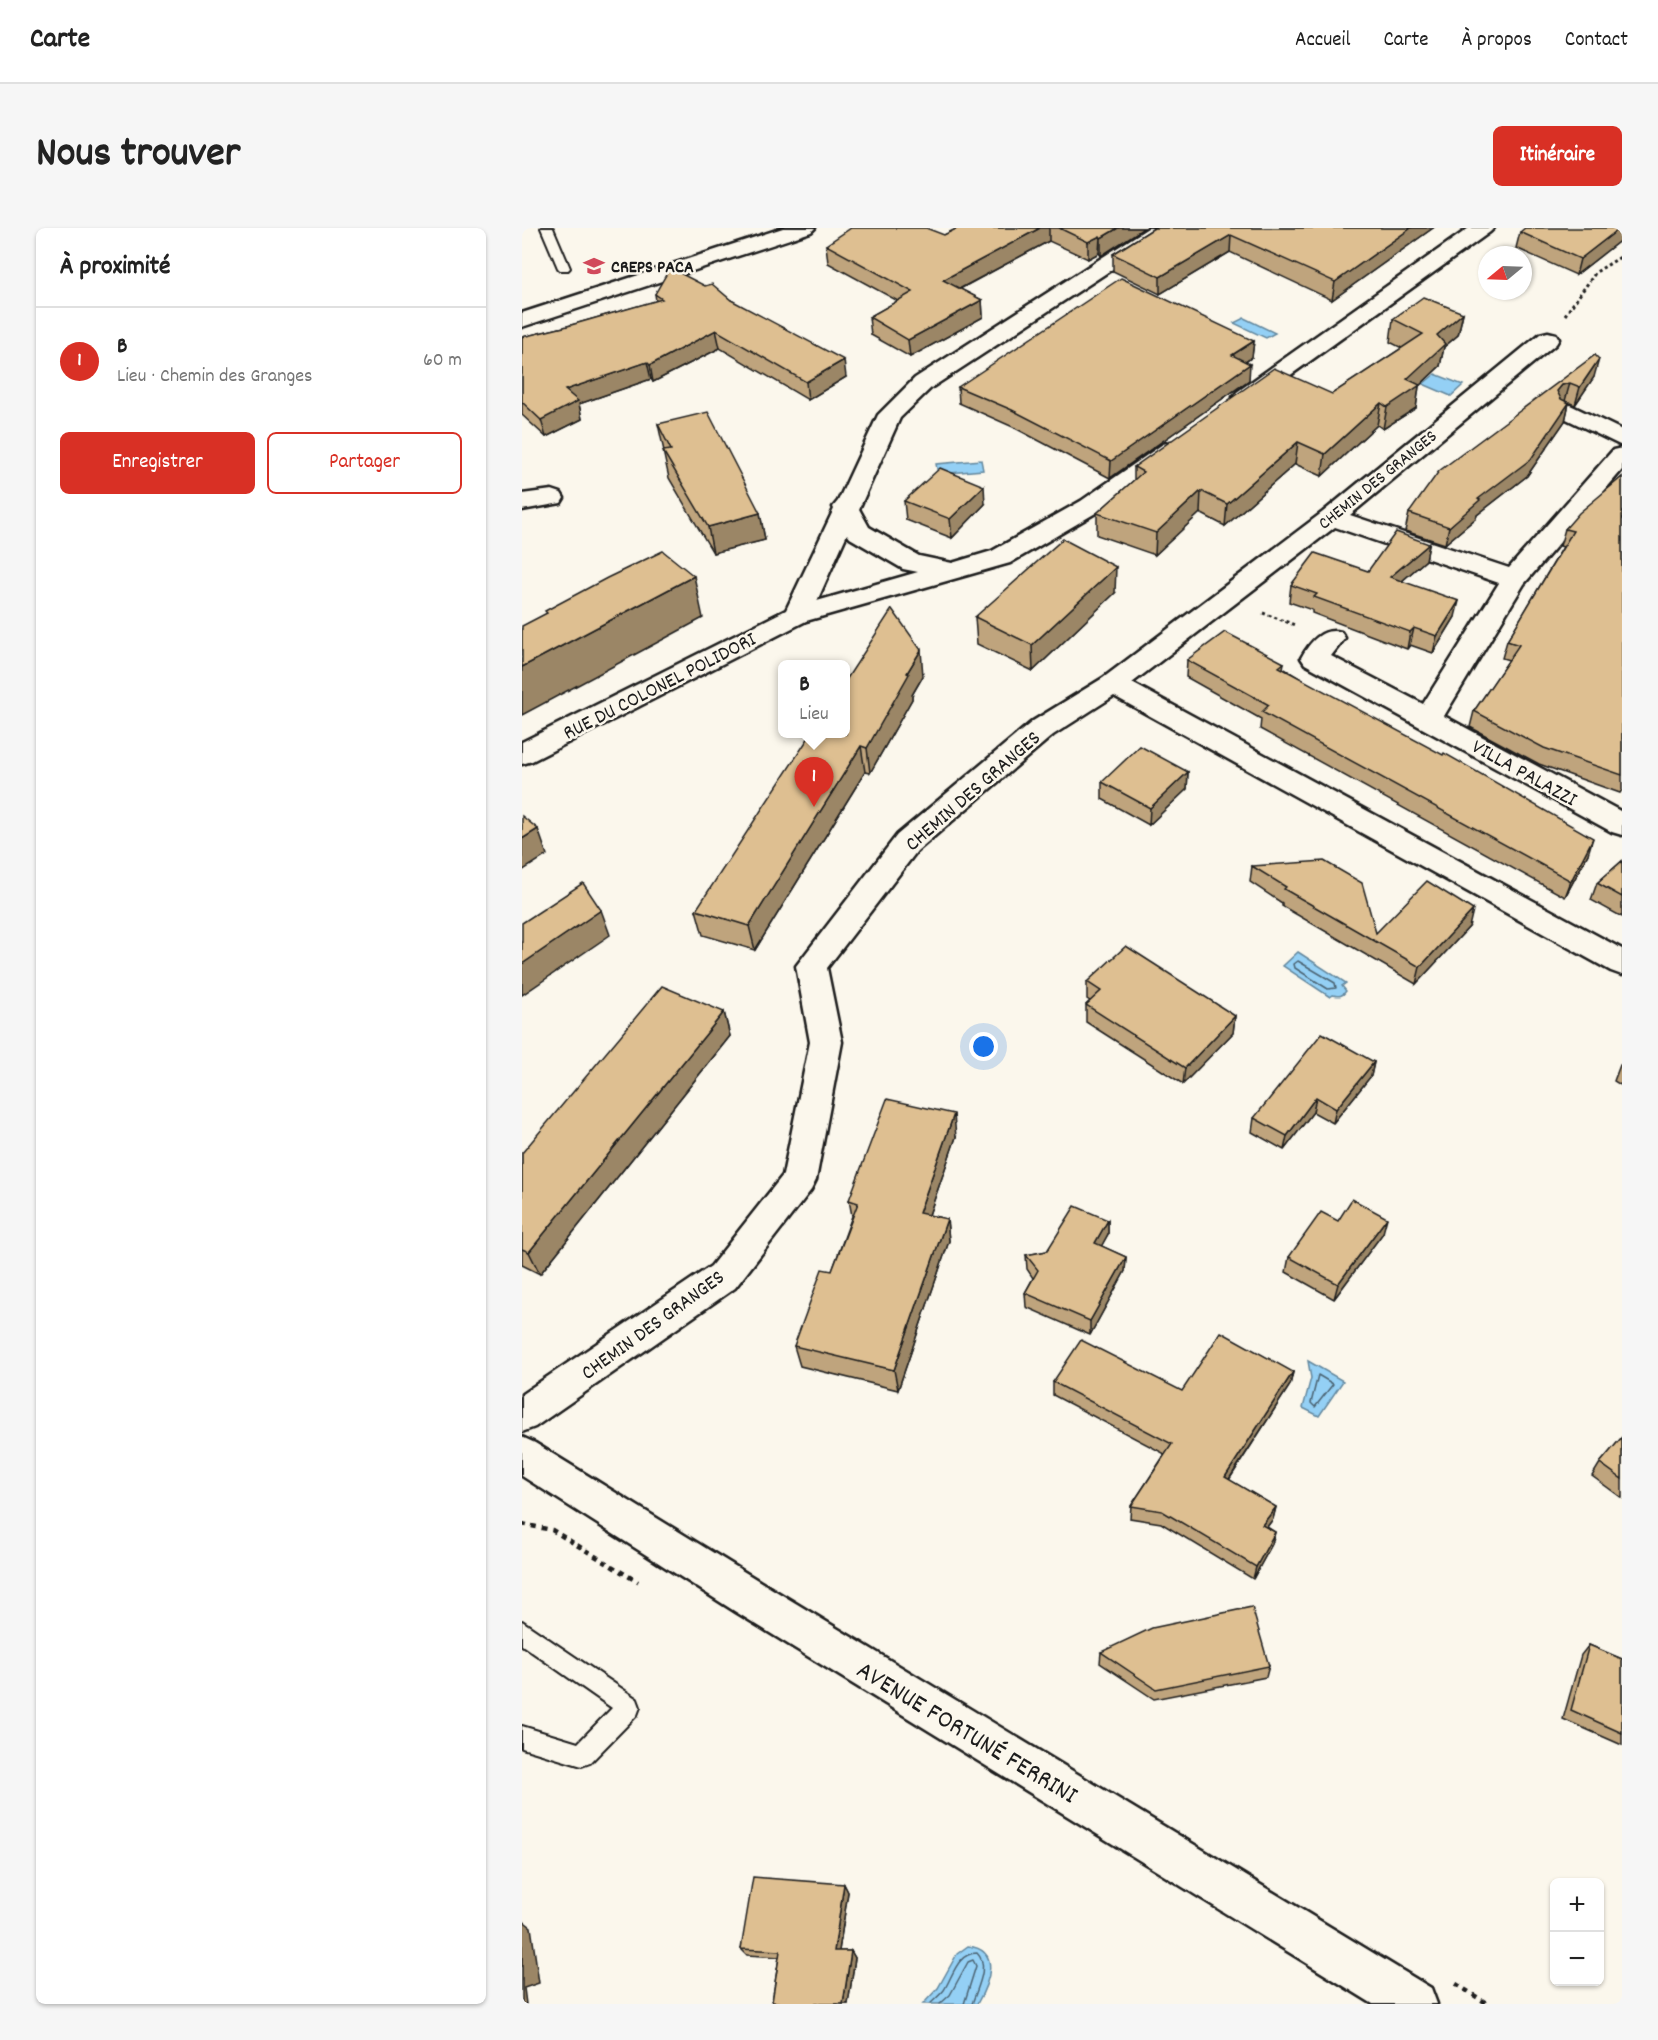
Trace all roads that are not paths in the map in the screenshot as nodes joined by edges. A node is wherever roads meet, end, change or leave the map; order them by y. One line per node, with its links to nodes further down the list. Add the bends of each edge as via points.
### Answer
1 (547, 228): 5 (lane)
2 (804, 228): 6 (street)
3 (1162, 228): 15 (street, via 923,383 890,415)
4 (1483, 228): 9 (street)
5 (564, 268)
6 (522, 320)
7 (1548, 339): 16 (street, CHEMIN DES GRANGES)
8 (1566, 410): 11 (street)
9 (1224, 411)
10 (1186, 438): 17 (street, RUE DU COLONEL POLIDORI, via 1090,506 1002,557)
11 (1622, 439)
12 (1622, 455): 18 (street)
13 (552, 498): 14 (street)
14 (522, 502)
15 (845, 507): 17 (street, via 859,532 867,537 912,563); 19 (street)
16 (1332, 517): 18 (street); 21 (street, CHEMIN DES GRANGES)
17 (954, 571): 19 (street, RUE DU COLONEL POLIDORI)
18 (1514, 579): 22 (street)
19 (797, 615): 23 (street, RUE DU COLONEL POLIDORI)
20 (1332, 638): 22 (street, VILLA PALAZZI, via 1314,658)
21 (1113, 684): 25 (street); 26 (street, CHEMIN DES GRANGES, via 1043,728 907,843 811,966 826,1042 798,1180 723,1277)
22 (1428, 719): 24 (street, VILLA PALAZZI)
23 (522, 754)
24 (1622, 825)
25 (1622, 963)
26 (522, 1415)
27 (522, 1455): 30 (street, AVENUE FORTUNÉ FERRINI)
28 (522, 1632): 29 (lane, via 629,1707 582,1755)
29 (522, 1737)
30 (1415, 2004)

